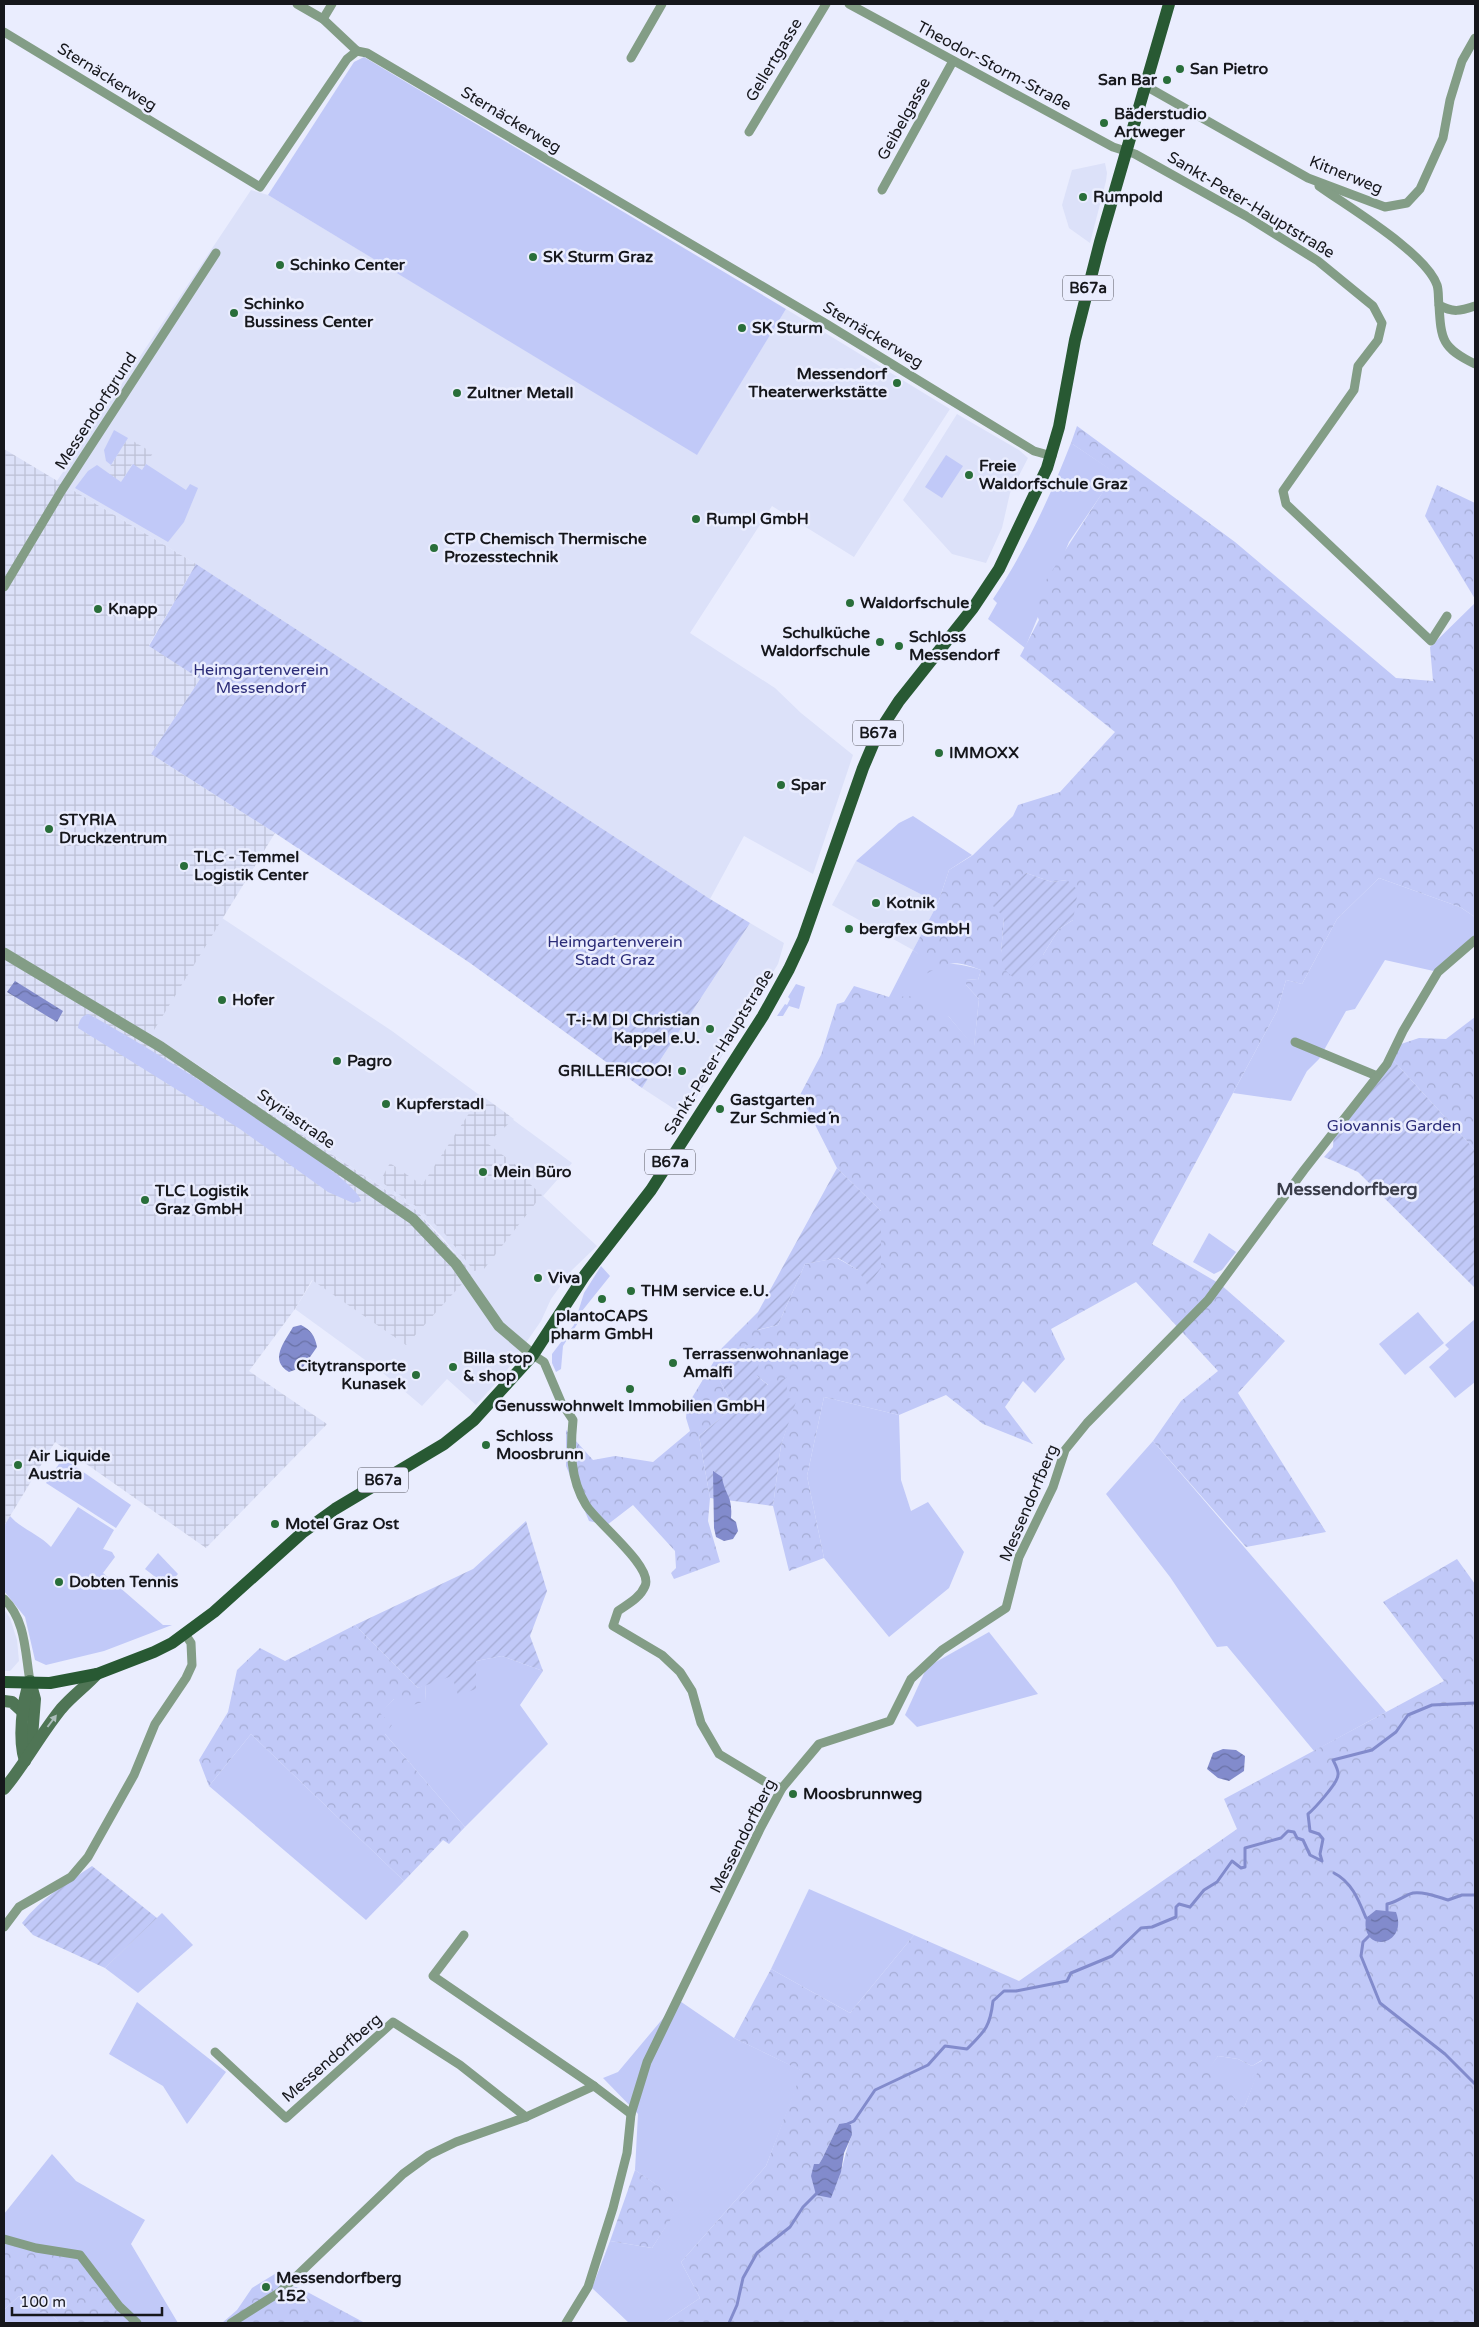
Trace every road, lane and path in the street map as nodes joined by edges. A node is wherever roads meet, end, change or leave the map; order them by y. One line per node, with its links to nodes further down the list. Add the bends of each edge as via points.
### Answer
1 (297, 4): 7 (street)
2 (332, 4): 7 (street)
3 (662, 4): 11 (street)
4 (826, 4): 14 (street, Gellertgasse)
5 (849, 4): 12 (street, Theodor-Storm-Straße)
6 (1169, 4): 13 (main road, Sankt-Peter-Hauptstraße / B67a)
7 (323, 19): 10 (street)
8 (4, 32): 10 (street, Sternäckerweg, via 260,187 344,63)
9 (1475, 38): 16 (street, Kitnerweg, via 1450,100 1443,138 1420,189 1408,202 1385,207)
10 (357, 51): 22 (street, Sternäckerweg, via 374,57 456,105 1034,451)
11 (631, 58)
12 (953, 62): 15 (street, Theodor-Storm-Straße); 17 (street, Geibelgasse)
13 (1144, 85): 15 (main road, Sankt-Peter-Hauptstraße / B67a); 16 (street, Kitnerweg)
14 (748, 132)
15 (1125, 151): 22 (main road, Sankt-Peter-Hauptstraße / B67a, via 1075,340); 24 (street, Sankt-Peter-Hauptstraße, via 1221,202 1294,246 1373,306 1382,323 1378,340 1358,366 1354,390 1283,491 1286,504 1431,641)
16 (1308, 178): 19 (street, via 1406,248 1425,266 1437,286)
17 (882, 190)
18 (216, 253): 23 (street, Messendorfgrund, via 62,490)
19 (1439, 305): 20 (street, via 1458,312); 21 (street, via 1440,335 1455,354)
20 (1475, 306)
21 (1475, 364)
22 (1052, 456): 29 (main road, Sankt-Peter-Hauptstraße / B67a, via 999,569 877,735 802,939 763,1016 651,1190 585,1275)
23 (4, 587)
24 (1447, 616)
25 (1475, 940): 28 (street, Messendorfberg, via 1438,972 1402,1031 1387,1064)
26 (4, 953): 29 (street, Styriastraße, via 161,1046 413,1219 456,1264 499,1326)
27 (1295, 1042): 28 (street)
28 (1377, 1076): 38 (street, Messendorfberg, via 1208,1300 1087,1423 1065,1450 1053,1487 1019,1557 1006,1608 942,1650 912,1679 890,1720 819,1744)
29 (533, 1355): 31 (main road, Sankt-Peter-Hauptstraße / B67a, via 474,1420 444,1444 335,1509 302,1533); 38 (street, via 544,1362 561,1402 571,1414 571,1461 586,1505 630,1552 645,1574 645,1586 634,1600 618,1611 614,1626 662,1655 680,1672 692,1691 701,1723 719,1754 767,1783)
30 (4, 1599): 33 (street, via 20,1624)
31 (185, 1634): 32 (main road, Sankt-Peter-Hauptstraße / B67a, via 132,1663); 40 (street, via 191,1643 192,1665 155,1724 134,1775 88,1857 71,1877 19,1907)
32 (97, 1674): 33 (main road, B67a, via 50,1683); 37 (main road, Sankt-Peter-Hauptstraße, one-way to 32, via 70,1698)
33 (30, 1681): 34 (main road, B67a); 36 (main road); 37 (main road, via 35,1699)
34 (4, 1682)
35 (4, 1700): 36 (main road, via 12,1702)
36 (24, 1713): 37 (main road, via 21,1750)
37 (28, 1756): 39 (main road, Sankt-Peter-Hauptstraße)
38 (782, 1788): 44 (street, Messendorfberg, via 647,2062)
39 (4, 1789)
40 (4, 1927)
41 (464, 1935): 43 (street, via 433,1976)
42 (215, 2052): 45 (street, Messendorfberg, via 286,2118 393,2022 460,2065)
43 (594, 2086): 44 (street); 45 (street)
44 (631, 2114): 49 (street, Messendorfberg, via 613,2208 588,2287)
45 (526, 2117): 48 (street, via 429,2155 403,2174 280,2292)
46 (4, 2239): 47 (street, via 80,2255 119,2306)
47 (138, 2323)
48 (231, 2323)
49 (566, 2323)

